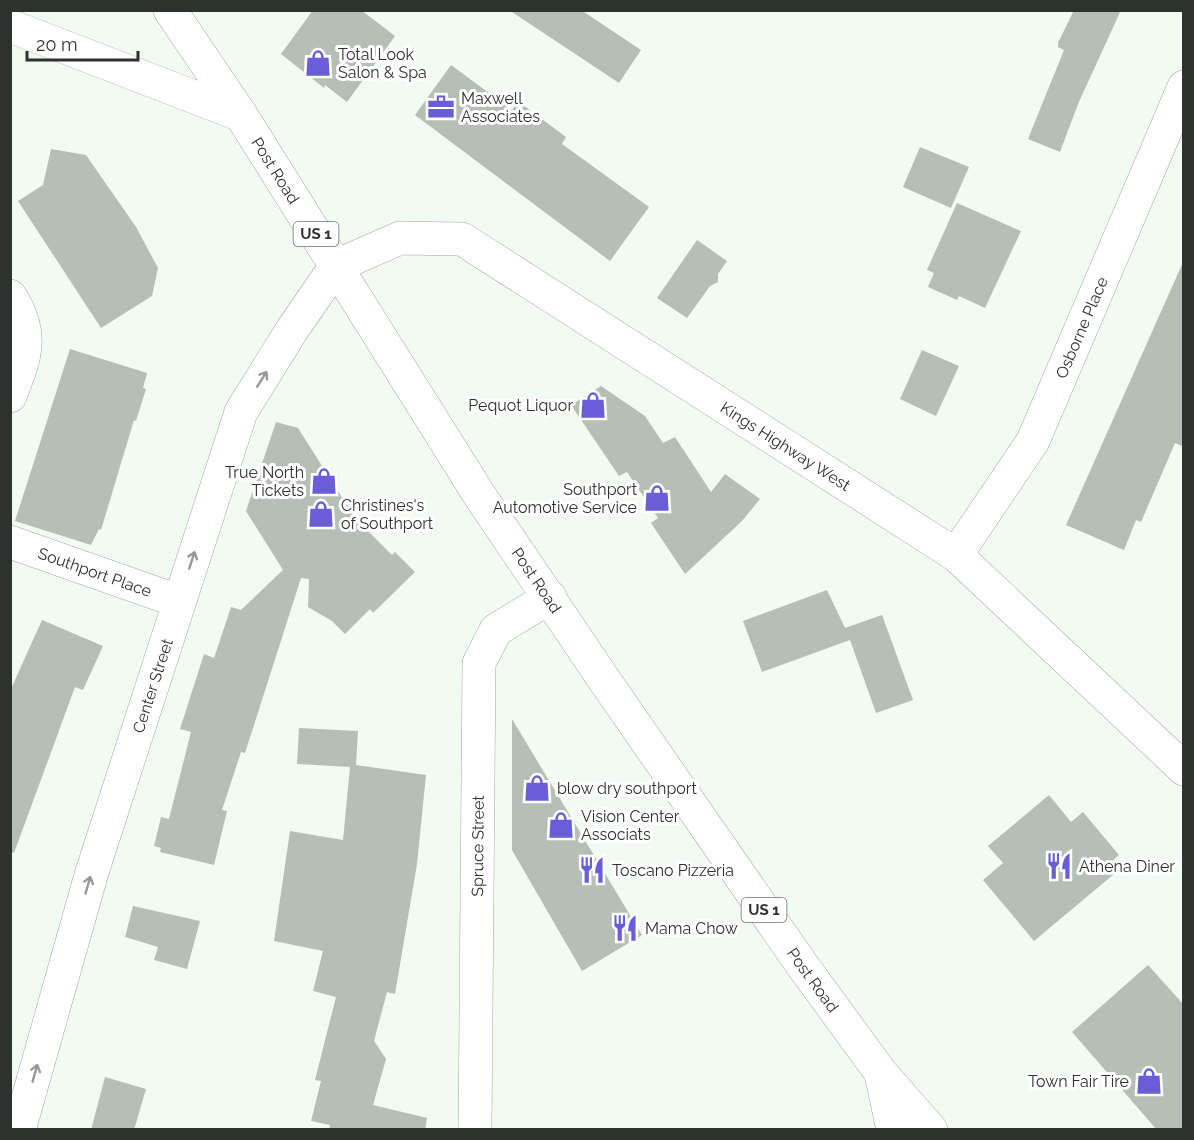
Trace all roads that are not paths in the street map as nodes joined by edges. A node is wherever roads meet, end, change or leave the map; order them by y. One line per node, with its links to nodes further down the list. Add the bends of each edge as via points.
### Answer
1 (170, 10): 4 (street, Post Road / US 1)
2 (10, 26): 4 (street)
3 (1184, 87): 9 (street, Osborne Place, via 1033,441)
4 (241, 115): 5 (street, Post Road / US 1)
5 (336, 266): 9 (street, Kings Highway West, via 400,238 462,239); 10 (street, Post Road / US 1, via 480,496); 11 (street, Center Street, one-way to 5, via 241,412)
6 (10, 296): 7 (street, via 24,327 26,356)
7 (10, 396)
8 (10, 542): 11 (street, Southport Place)
9 (956, 555): 12 (street, Kings Highway West)
10 (550, 597): 13 (street, Post Road / US 1); 15 (street, Spruce Street, via 496,630 478,663)
11 (178, 600): 14 (street, Center Street, one-way to 11, via 92,872)
12 (1184, 769)
13 (881, 1073): 16 (street); 17 (street, Post Road / US 1)
14 (19, 1130)
15 (475, 1130)
16 (893, 1130)
17 (931, 1130)

